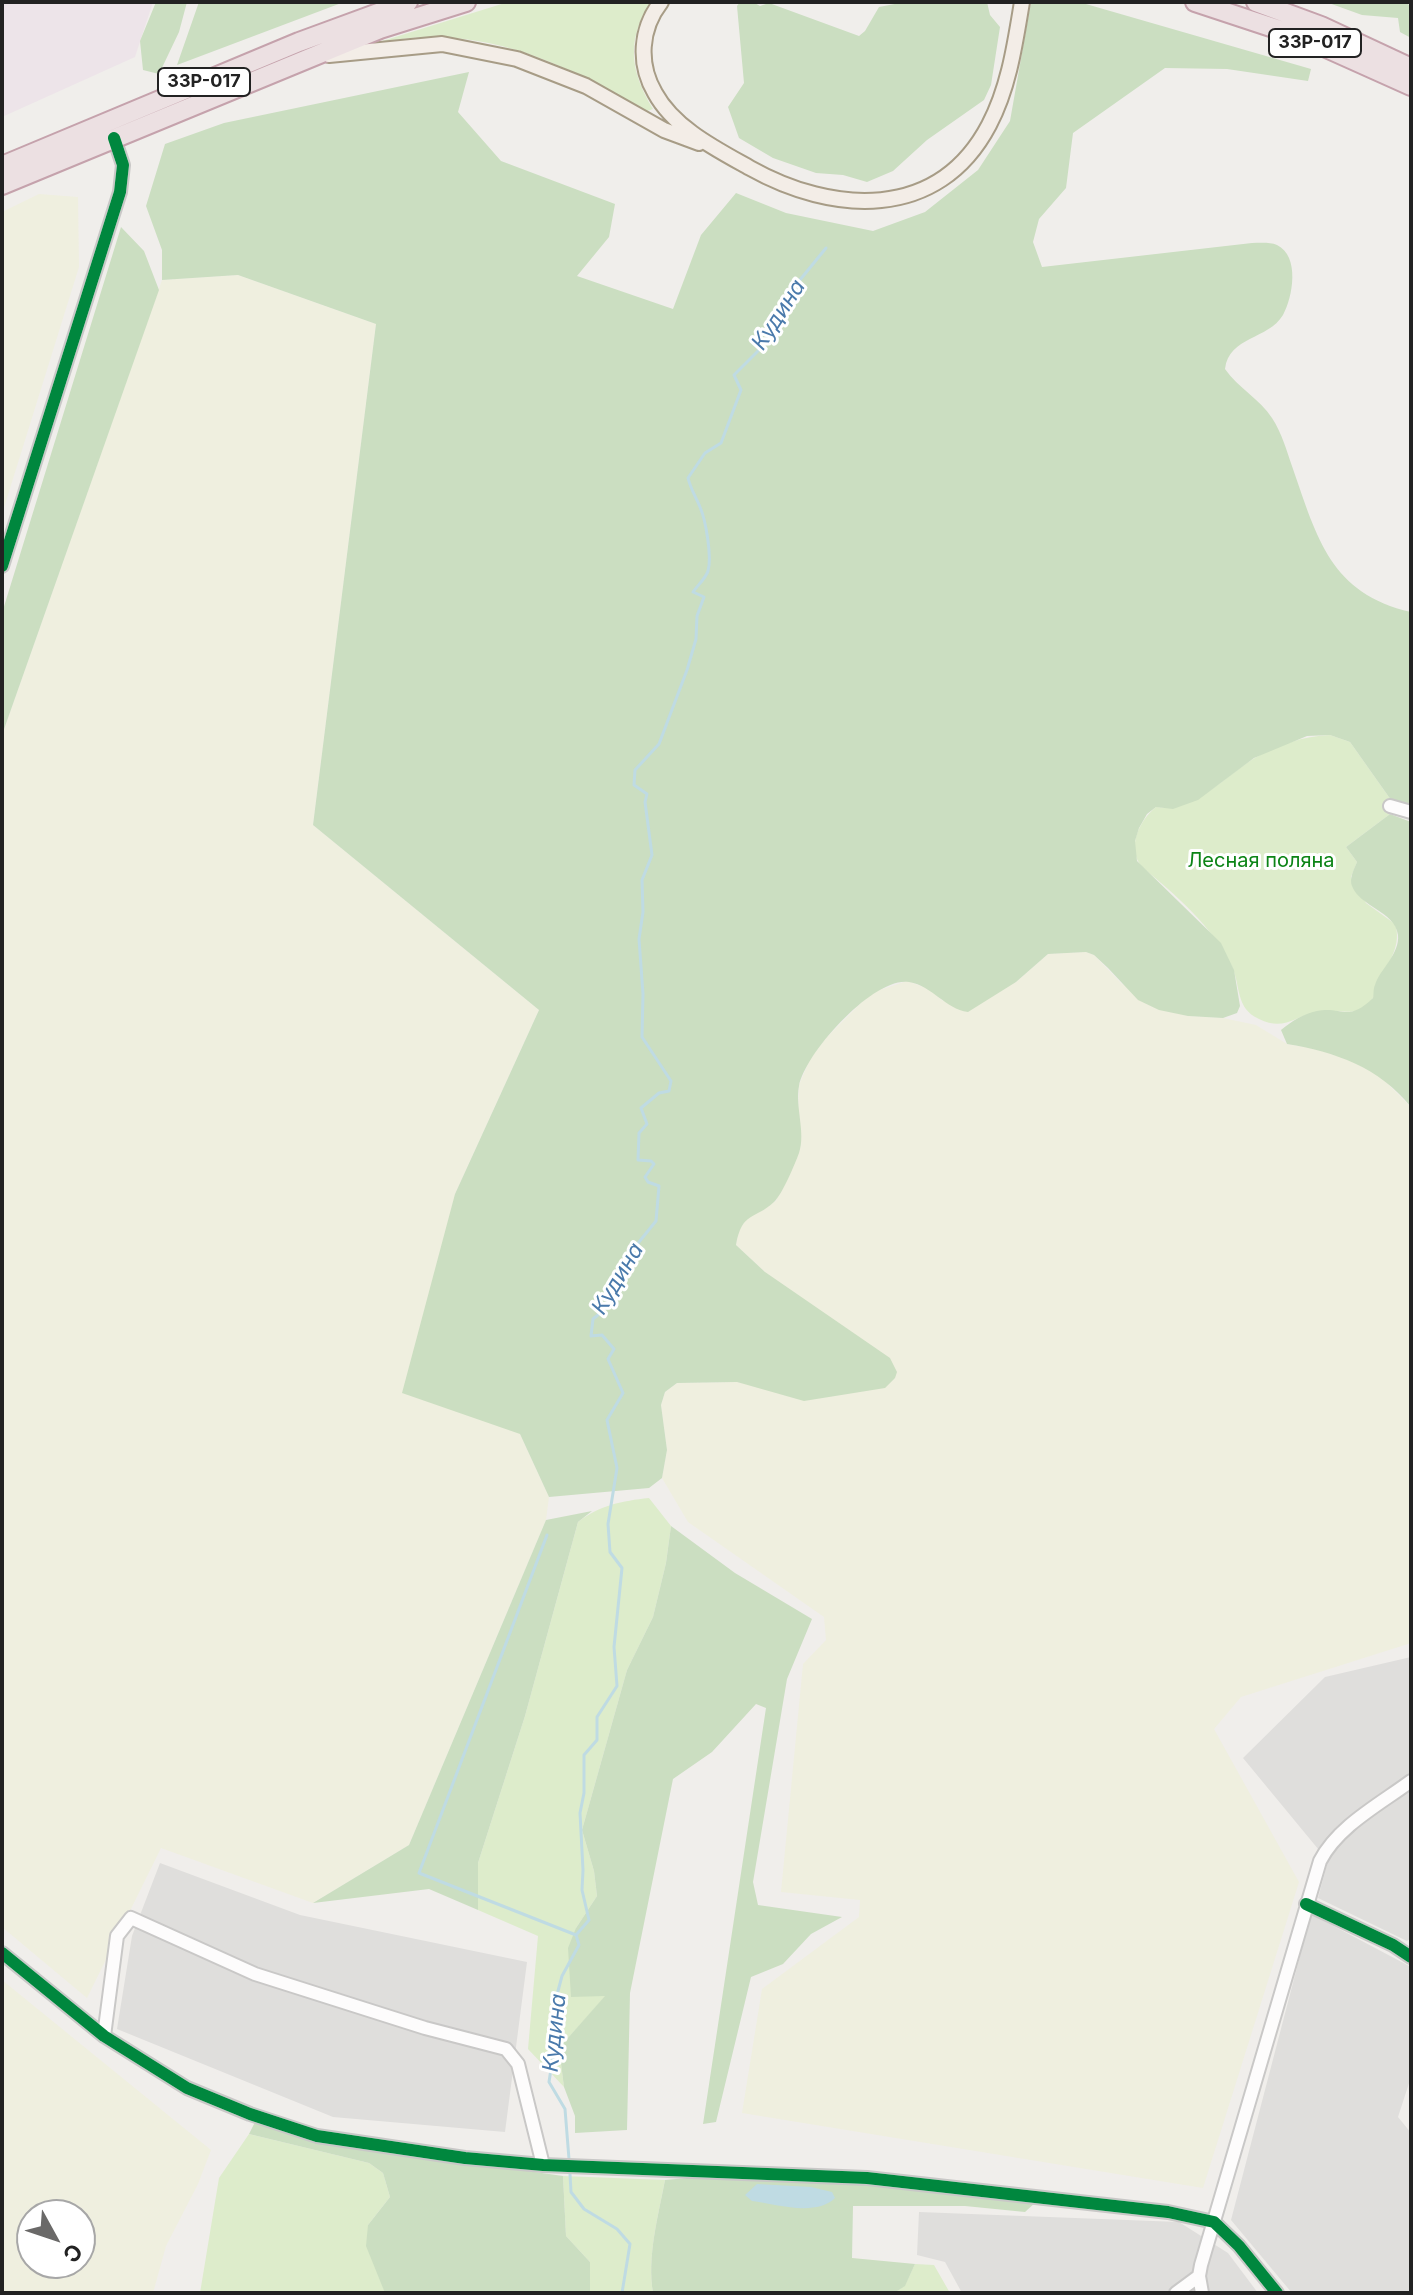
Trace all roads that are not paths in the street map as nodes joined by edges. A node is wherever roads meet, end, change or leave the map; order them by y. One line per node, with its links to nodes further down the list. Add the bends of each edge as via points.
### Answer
1 (408, 2): 12 (highway, 33Р-017)
2 (466, 2): 7 (highway, 33Р-017)
3 (661, 2): 11 (main road, via 644,42 648,79 666,110)
4 (1022, 2): 11 (main road, via 1011,62 989,125 961,162 934,183 884,201 833,200 776,182)
5 (1195, 2): 9 (highway, 33Р-017, via 1304,38)
6 (1256, 2): 8 (highway, 33Р-017)
7 (313, 57): 10 (highway, 33Р-017); 11 (main road, via 442,44 517,59 586,86 664,130)
8 (1411, 68)
9 (1411, 86)
10 (114, 138): 13 (highway, 33Р-017); 14 (street, via 123,165 120,192)
11 (718, 151)
12 (2, 166)
13 (2, 185)
14 (2, 566)
15 (1390, 806): 16 (street)
16 (1411, 812)
17 (1411, 1781): 18 (street, via 1328,1846)
18 (1306, 1904): 20 (street); 23 (street)
19 (2, 1953): 21 (street)
20 (1411, 1957)
21 (104, 2036): 22 (street, via 187,2088 317,2136); 22 (street, via 117,1936 131,1918 255,1974 506,2049 518,2064)
22 (543, 2165): 23 (street, via 867,2178 1168,2212)
23 (1214, 2222): 24 (street); 27 (street)
24 (1199, 2276): 25 (street); 26 (street)
25 (1176, 2293)
26 (1202, 2293)
27 (1277, 2293)

